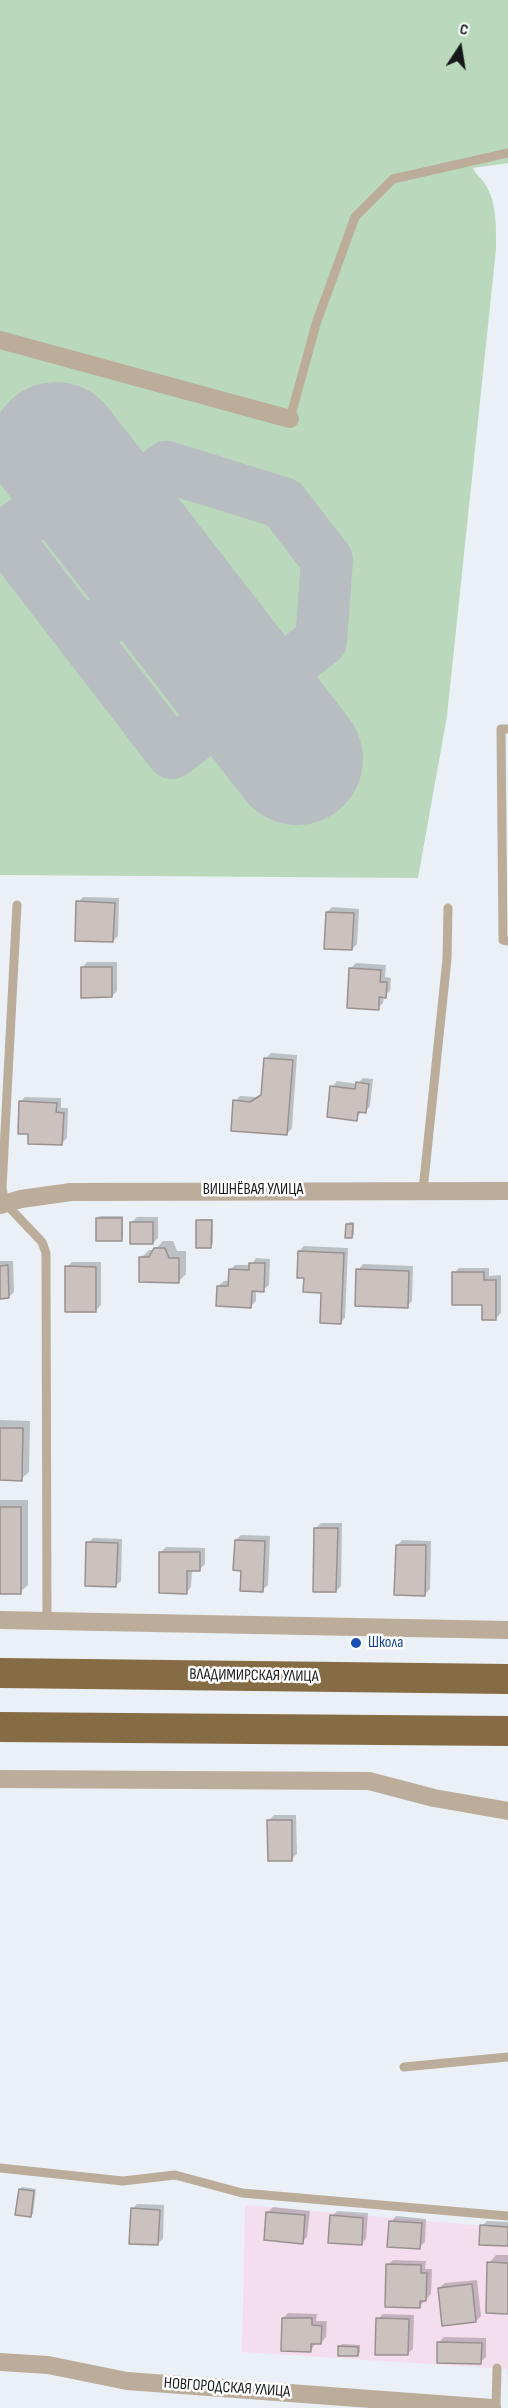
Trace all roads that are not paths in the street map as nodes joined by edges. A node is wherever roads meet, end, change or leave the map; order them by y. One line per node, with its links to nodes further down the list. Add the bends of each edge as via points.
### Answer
1 (508, 153): 3 (lane, via 393,178 355,217 316,324)
2 (0, 340): 3 (street)
3 (290, 419)
4 (508, 729): 7 (lane, via 501,729 503,940)
5 (17, 905): 10 (lane)
6 (448, 908): 8 (lane, via 447,959)
7 (508, 940)
8 (423, 1190): 9 (street, ВИШНЁВАЯ УЛИЦА); 10 (street, ВИШНЁВАЯ УЛИЦА, via 71,1192)
9 (508, 1191)
10 (3, 1204): 12 (lane, via 42,1242 46,1253)
11 (0, 1620): 12 (street)
12 (47, 1621): 13 (street)
13 (508, 1630)
14 (0, 1673): 15 (highway, ВЛАДИМИРСКАЯ УЛИЦА)
15 (508, 1679)
16 (0, 1727): 17 (highway)
17 (508, 1731)
18 (0, 1779): 19 (street, via 369,1781 434,1798)
19 (508, 1810)
20 (508, 2057): 21 (lane)
21 (404, 2067)
22 (0, 2168): 23 (lane, via 123,2181 175,2175 242,2193)
23 (508, 2216)
24 (0, 2362): 26 (street, НОВГОРОДСКАЯ УЛИЦА, via 48,2365 127,2381)
25 (497, 2368): 26 (lane)
26 (494, 2408)

